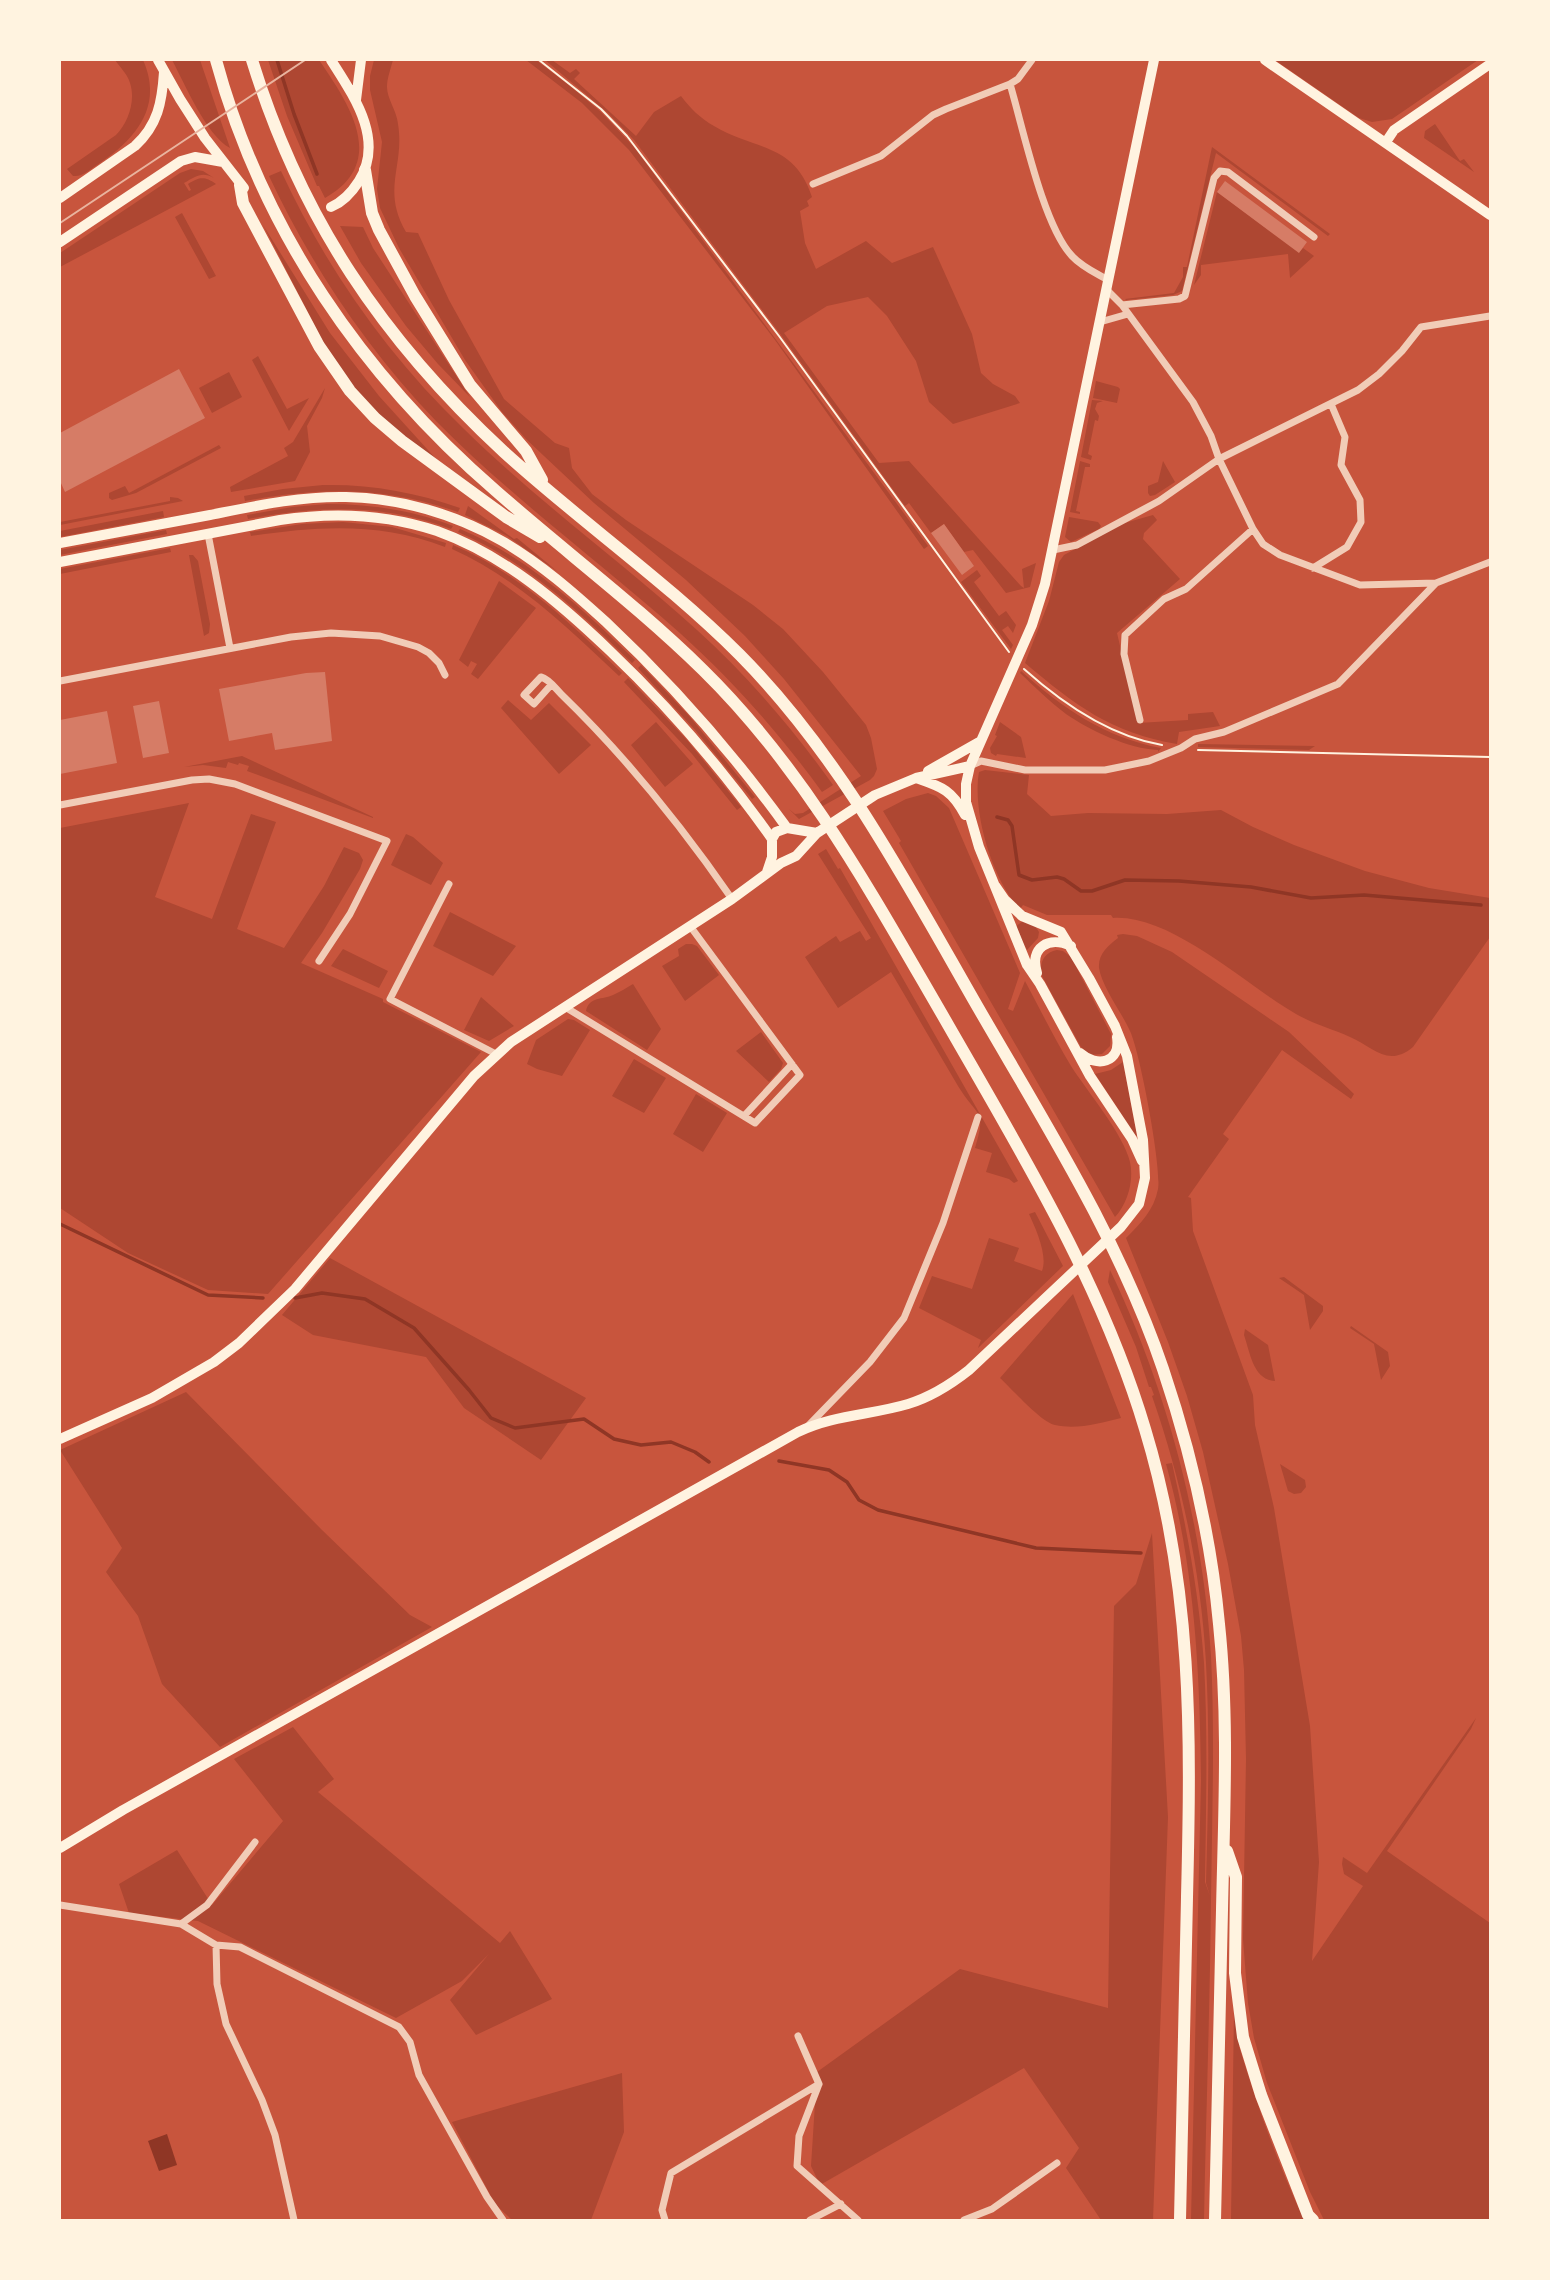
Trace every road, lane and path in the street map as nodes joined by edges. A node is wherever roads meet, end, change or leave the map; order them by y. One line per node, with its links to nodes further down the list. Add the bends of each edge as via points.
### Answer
1 (158, 60): 11 (main road)
2 (216, 60): 37 (highway, via 271,206 349,335 438,438)
3 (252, 60): 31 (highway, via 302,189 361,291 436,386)
4 (331, 60): 13 (main road)
5 (361, 60): 13 (main road)
6 (540, 60): 43 (path, via 601,109 632,142)
7 (1032, 60): 12 (street)
8 (1154, 60): 24 (main road)
9 (1265, 60): 14 (main road)
10 (1490, 64): 14 (main road, via 1394,130)
11 (164, 72): 15 (main road); 19 (main road, via 160,108 144,138)
12 (1010, 84): 17 (street, via 946,109 881,156); 24 (street, via 1060,238 1078,262)
13 (356, 101): 16 (main road, via 367,128)
14 (1386, 142): 21 (main road)
15 (223, 162): 18 (main road); 23 (main road, via 181,161)
16 (365, 170): 20 (main road, via 348,195); 31 (highway, via 372,213 415,296 470,385 526,451)
17 (813, 184)
18 (242, 186): 37 (highway, via 243,203 313,334 350,391 402,441 506,517)
19 (60, 198)
20 (331, 207)
21 (1490, 215)
22 (1314, 237): 25 (street, via 1228,172 1220,171 1214,178 1185,296)
23 (60, 242)
24 (1107, 284): 25 (street); 28 (main road)
25 (1122, 305): 26 (street)
26 (1128, 314): 28 (street); 30 (street, via 1193,402)
27 (1490, 316): 29 (street, via 1421,327 1379,374)
28 (1100, 322): 36 (main road)
29 (1331, 404): 30 (street); 40 (street, via 1345,437 1342,465 1360,502 1361,522 1347,547)
30 (1219, 459): 33 (street); 36 (street, via 1159,500 1077,545)
31 (547, 489): 80 (highway, via 700,618 800,723 877,833 1097,1217 1151,1336 1200,1500 1223,1668)
32 (205, 516): 34 (main road); 35 (main road); 56 (main road, via 290,500 361,498 398,502 443,515 502,541 567,588 643,657 715,735)
33 (1253, 529): 40 (street, via 1263,544); 48 (street, via 1125,635 1124,654)
34 (208, 534): 38 (main road); 42 (street); 59 (main road, via 307,516 371,517 435,530 491,555 553,600 642,682 710,758)
35 (60, 543)
36 (1053, 551): 49 (main road, via 1032,625)
37 (573, 556): 96 (highway, via 702,668 756,726 812,798 1070,1243 1131,1384 1174,1548 1188,1680)
38 (60, 562)
39 (1490, 562): 41 (street)
40 (1312, 568): 41 (street, via 1360,584)
41 (1436, 583): 51 (street, via 1338,684 1224,732 1195,739)
42 (230, 648): 45 (street, via 308,635 380,636 429,653); 46 (street)
43 (1013, 656)
44 (1021, 666): 50 (path, via 1086,717)
45 (445, 675)
46 (60, 681)
47 (551, 685): 65 (street, via 619,754)
48 (1140, 720)
49 (981, 741): 53 (main road); 54 (main road)
50 (1163, 745)
51 (1185, 749): 52 (path); 53 (street, via 1105,770 1025,770 981,761)
52 (1490, 757)
53 (970, 766): 54 (main road); 57 (main road, via 966,802)
54 (916, 778): 57 (main road, via 951,794); 58 (main road, via 875,796)
55 (60, 805): 68 (street, via 209,779 235,784 387,841 350,914)
56 (791, 829): 58 (main road); 59 (main road, via 776,832); 60 (main road, via 802,838)
57 (974, 831): 64 (main road)
58 (817, 833): 60 (main road)
59 (772, 844): 61 (main road, via 778,856); 62 (main road)
60 (802, 848): 61 (main road)
61 (787, 859): 62 (main road)
62 (767, 873): 65 (main road)
63 (449, 884): 73 (street, via 390,999)
64 (995, 884): 67 (main road, via 1021,916 1061,932); 69 (main road, via 1023,957)
65 (732, 899): 66 (main road)
66 (690, 926): 70 (main road); 74 (street)
67 (1072, 946): 69 (main road, via 1049,942 1037,952); 71 (main road)
68 (319, 961)
69 (1040, 984): 72 (main road)
70 (565, 1007): 73 (main road); 75 (street)
71 (1115, 1026): 72 (main road, via 1118,1045 1104,1062 1087,1060); 77 (main road, via 1127,1056)
72 (1074, 1048): 77 (main road)
73 (496, 1054): 79 (main road, via 295,1289 239,1343 152,1398)
74 (792, 1065): 75 (street); 75 (street, via 800,1075 755,1123)
75 (744, 1116)
76 (978, 1118): 78 (street, via 943,1223 904,1318 870,1362)
77 (1144, 1165): 78 (main road, via 1143,1192 1131,1216 959,1378 909,1404)
78 (806, 1428): 82 (main road)
79 (60, 1439)
80 (1224, 1841): 97 (highway); 98 (highway, via 1236,1877 1235,1973 1244,2037 1261,2095)
81 (255, 1843): 84 (street, via 207,1905)
82 (60, 1848)
83 (60, 1905): 84 (street)
84 (181, 1924): 85 (street)
85 (216, 1945): 90 (street, via 217,1984 226,2024 275,2136); 91 (street, via 240,1947 400,2027 410,2042 419,2075)
86 (798, 2036): 87 (street)
87 (819, 2084): 89 (street, via 799,2136 797,2166); 92 (street, via 671,2173 662,2210)
88 (1057, 2163): 95 (street, via 992,2208)
89 (841, 2204): 93 (street); 94 (street)
90 (294, 2221)
91 (503, 2221)
92 (666, 2221)
93 (810, 2221)
94 (858, 2221)
95 (964, 2221)
96 (1180, 2221)
97 (1215, 2221)
98 (1313, 2221)

